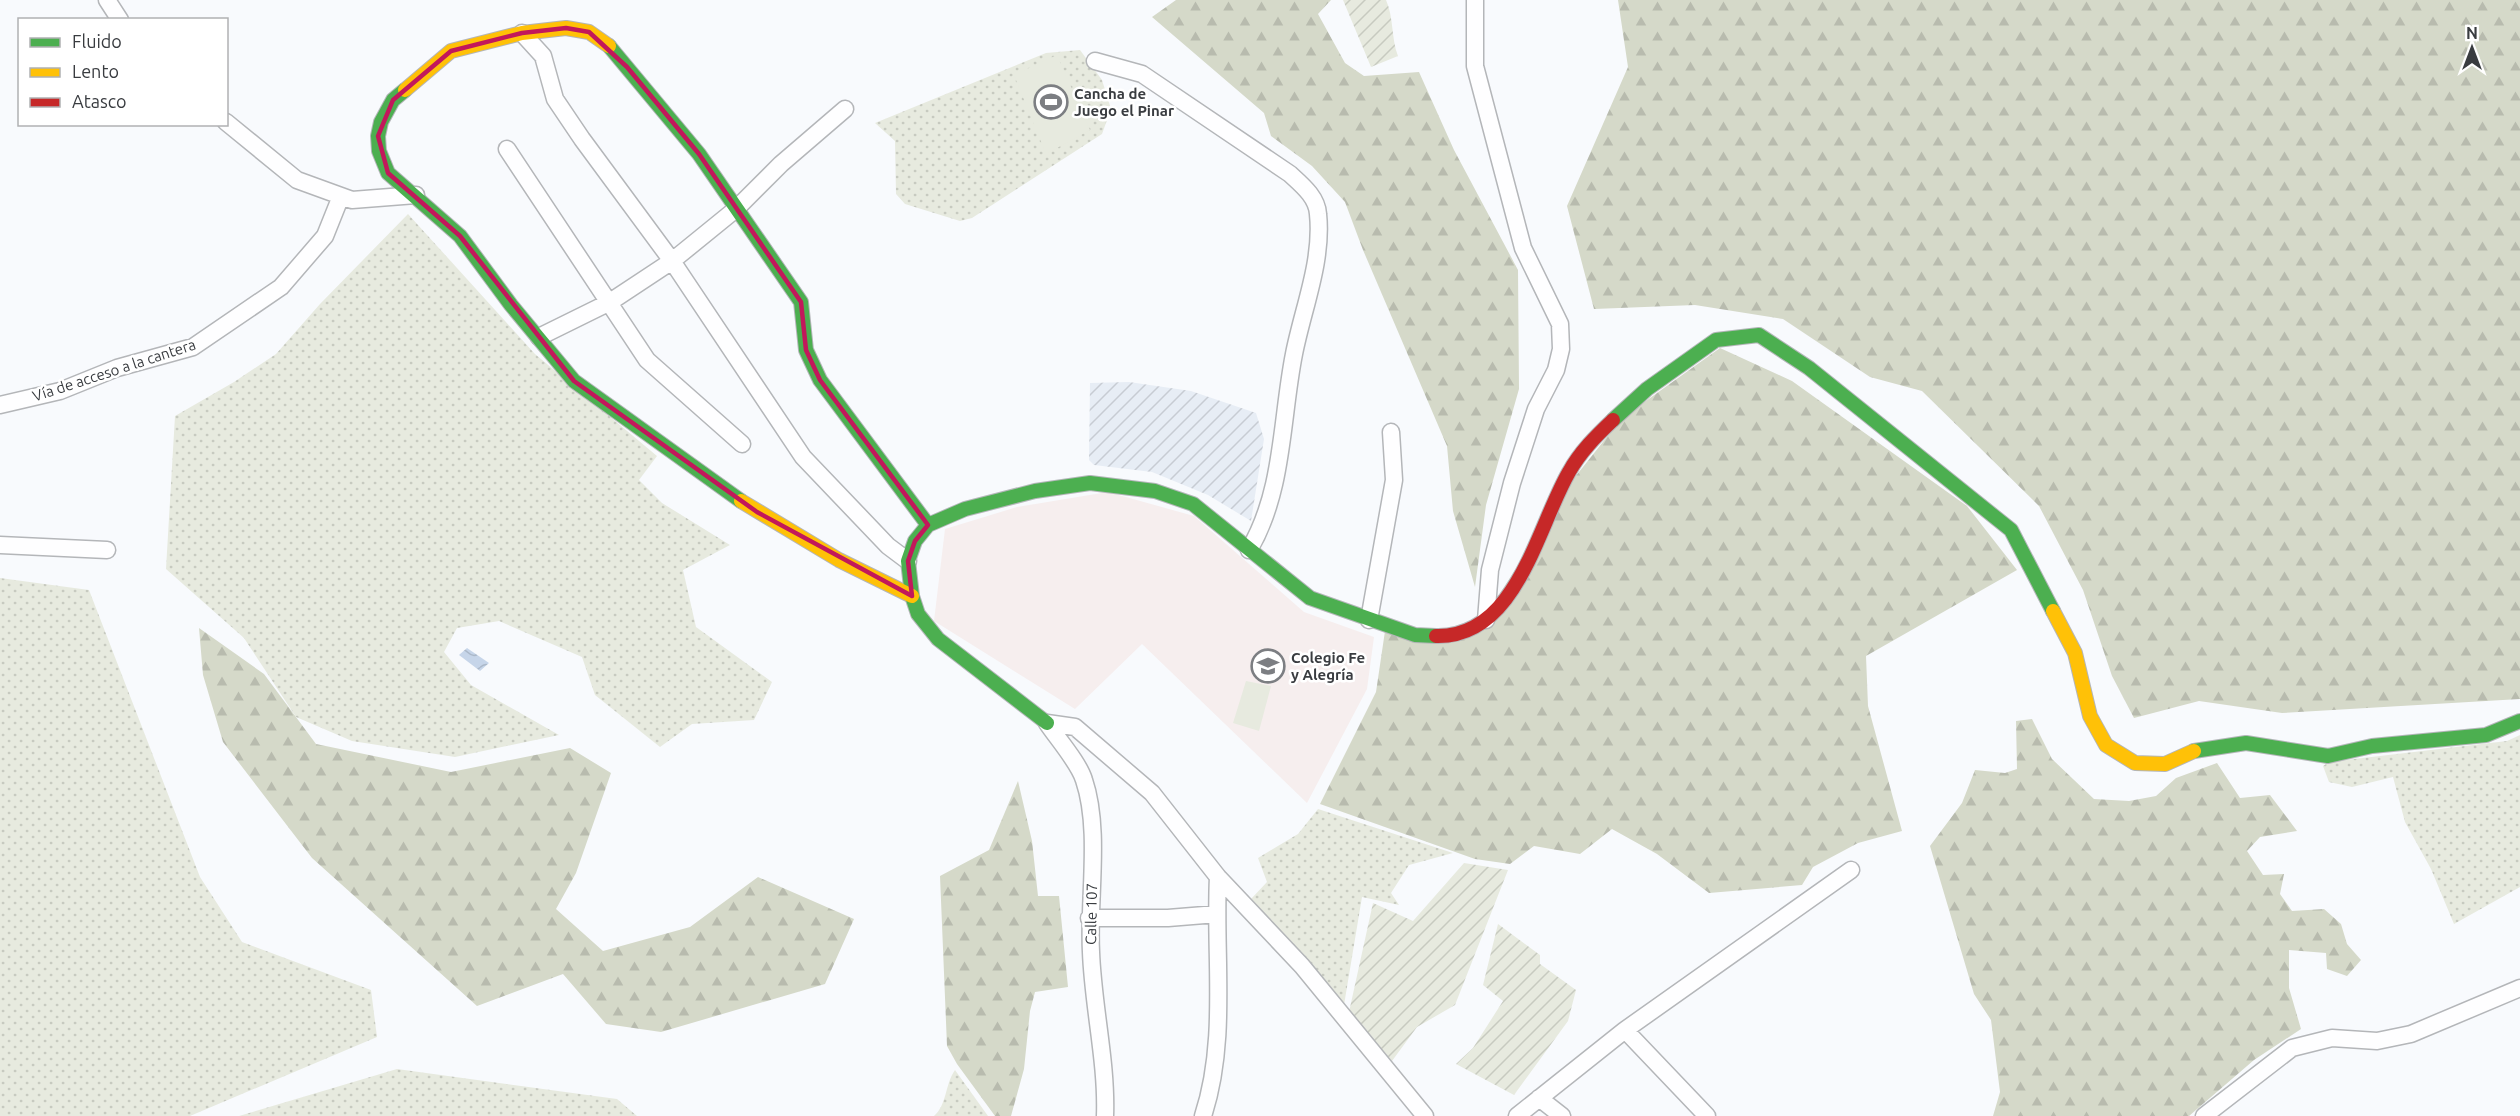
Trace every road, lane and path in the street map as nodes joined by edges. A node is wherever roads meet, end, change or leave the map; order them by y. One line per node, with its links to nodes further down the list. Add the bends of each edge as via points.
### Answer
1 (107, 0): 3 (street)
2 (1475, 0): 25 (street, via 1475,66 1522,248 1560,324 1556,370 1536,409 1509,494 1490,570)
3 (119, 18)
4 (522, 33): 9 (street, via 451,51 393,100 381,122 379,151 388,173); 11 (street, via 566,28 589,32 610,47 699,154); 12 (street, via 543,56 555,99)
5 (1095, 61): 21 (street, via 1142,74 1290,174 1309,191 1318,212 1317,255 1294,355 1274,484 1262,528)
6 (845, 109): 11 (street)
7 (228, 124): 10 (street, via 297,180)
8 (507, 149): 13 (street)
9 (416, 195): 10 (street, via 352,200); 14 (street, via 460,236)
10 (341, 196): 15 (street, Vía de acceso a la cantera, via 325,236 281,287 194,347 117,368 60,391)
11 (736, 209): 12 (street); 18 (street, via 801,302 806,350 820,380)
12 (672, 261): 13 (street); 22 (street, via 803,457 888,546)
13 (610, 302): 14 (street); 17 (street, via 647,360)
14 (539, 337): 23 (street, via 574,381 757,512 839,560)
15 (0, 405)
16 (1391, 432): 24 (street, via 1394,480)
17 (742, 444)
18 (928, 525): 21 (street, via 965,509 1035,491 1090,483 1155,491 1192,504); 22 (street, via 915,541)
19 (0, 545): 20 (street)
20 (107, 549)
21 (1249, 549): 24 (street, via 1310,598)
22 (908, 561): 23 (street)
23 (912, 596): 27 (street, via 924,624 938,639)
24 (1369, 620): 25 (street, via 1415,635 1449,636)
25 (1486, 620): 26 (street, via 1514,590 1569,472 1591,441 1647,388 1716,340 1759,335 1809,368 2011,530 2076,653 2090,716 2106,745 2135,763 2165,764 2199,749 2246,743 2328,756 2372,746 2486,735)
26 (2520, 721)
27 (1047, 723): 29 (street, via 1075,726 1152,794); 31 (street, Calle 107, via 1084,778 1092,864)
28 (1851, 870): 33 (street)
29 (1218, 877): 30 (street); 37 (street, via 1302,966)
30 (1217, 914): 31 (street); 36 (street, via 1218,993 1209,1097)
31 (1089, 918): 35 (street, Calle 107)
32 (2520, 988): 41 (street, via 2411,1034 2377,1041 2332,1038 2292,1048)
33 (1625, 1030): 34 (street); 40 (street)
34 (1539, 1098): 38 (street); 39 (street)
35 (1105, 1116)
36 (1203, 1116)
37 (1424, 1116)
38 (1517, 1116)
39 (1562, 1116)
40 (1707, 1116)
41 (2205, 1116)

